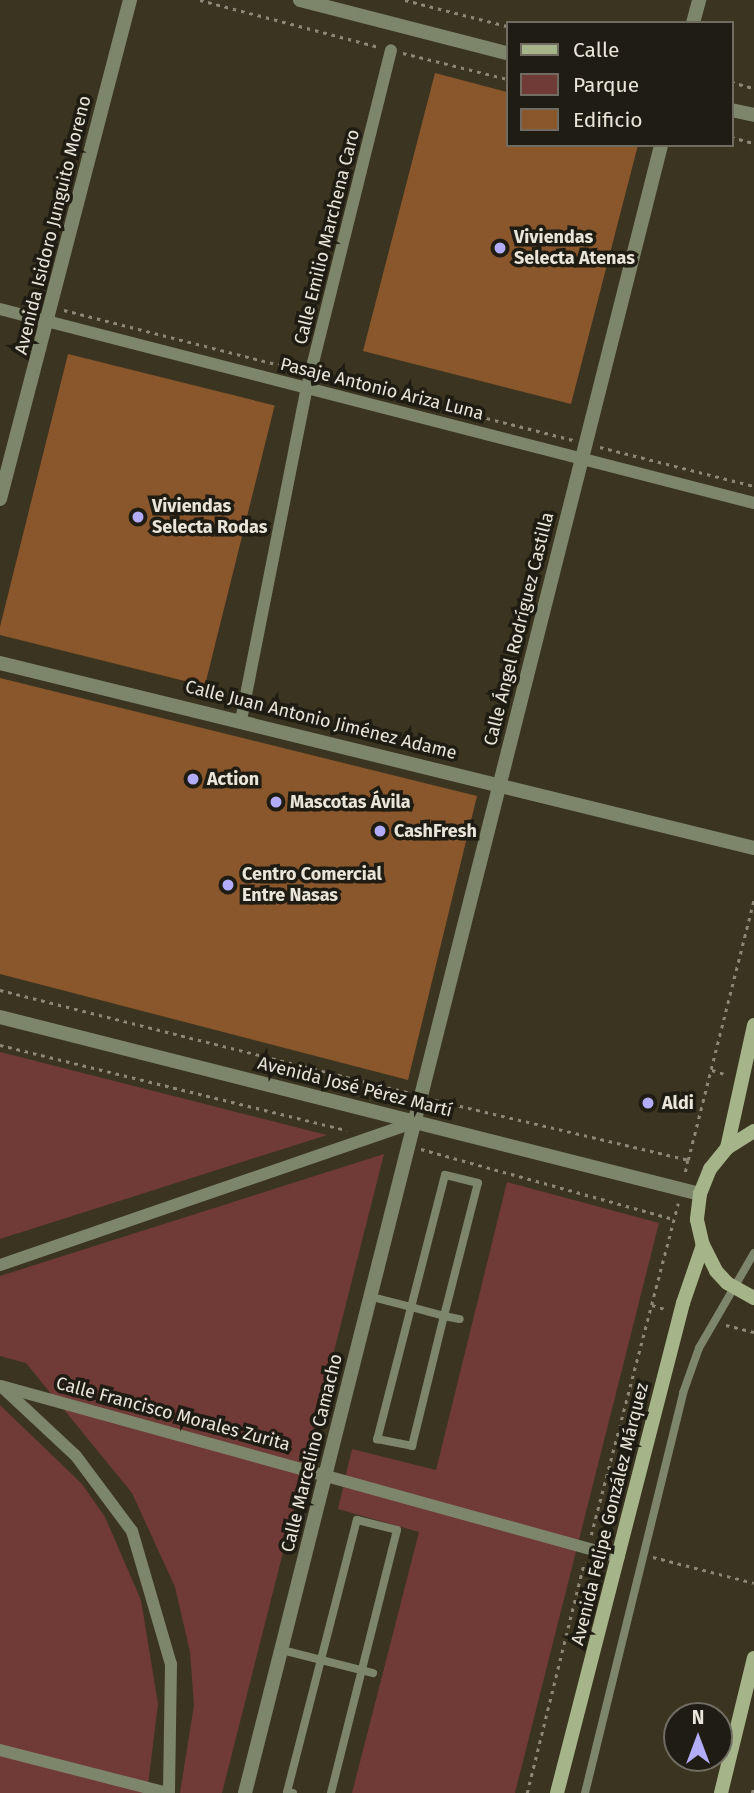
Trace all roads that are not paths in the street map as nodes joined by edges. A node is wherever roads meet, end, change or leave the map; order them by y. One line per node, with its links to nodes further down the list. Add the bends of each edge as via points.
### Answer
1 (130, 0): 11 (street, Avenida Isidoro Junguito Moreno)
2 (300, 0): 6 (street)
3 (699, 0): 4 (street)
4 (694, 21)
5 (391, 50): 12 (street, Calle Emilio Marchena Caro)
6 (505, 52)
7 (733, 111): 8 (street)
8 (754, 116)
9 (660, 147): 13 (street, Calle Ángel Rodríguez Castilla)
10 (0, 309): 11 (street, Pasaje Antonio Ariza Luna)
11 (50, 314): 12 (street, Pasaje Antonio Ariza Luna); 14 (street, Avenida Isidoro Junguito Moreno)
12 (307, 387): 13 (street, Pasaje Antonio Ariza Luna); 17 (street, Calle Emilio Marchena Caro)
13 (582, 458): 15 (street, Pasaje Antonio Ariza Luna); 18 (street, Calle Ángel Rodríguez Castilla)
14 (0, 499)
15 (754, 503)
16 (0, 663): 17 (street, Calle Juan Antonio Jiménez Adame)
17 (241, 720): 18 (street, Calle Juan Antonio Jiménez Adame)
18 (499, 784): 19 (street, Calle Juan Antonio Jiménez Adame); 22 (street, Calle Ángel Rodríguez Castilla)
19 (754, 848)
20 (0, 1017): 22 (street, Avenida José Pérez Martí)
21 (754, 1025): 24 (main road)
22 (416, 1122): 25 (street, Avenida José Pérez Martí); 28 (street); 30 (street, Calle Marcelino Camacho)
23 (754, 1132): 24 (main road)
24 (727, 1149): 25 (main road, via 710,1169)
25 (700, 1194): 26 (main road)
26 (702, 1245): 29 (main road, via 716,1271); 37 (main road, Avenida Felipe González Márquez)
27 (754, 1253): 29 (lane)
28 (0, 1265)
29 (734, 1288): 31 (main road); 49 (lane, via 699,1348 683,1393)
30 (372, 1297): 32 (lane); 36 (street, Calle Marcelino Camacho)
31 (754, 1298)
32 (411, 1307): 33 (lane); 33 (lane, via 377,1439 412,1446); 33 (lane, via 445,1175 478,1183)
33 (444, 1316): 34 (lane)
34 (460, 1320)
35 (0, 1386): 36 (street, Calle Francisco Morales Zurita); 44 (street, Calle Francisco Morales Zurita, via 76,1456 132,1531 171,1664)
36 (326, 1475): 37 (street, Calle Francisco Morales Zurita); 38 (street, Calle Marcelino Camacho)
37 (619, 1557): 48 (main road, Avenida Felipe González Márquez)
38 (282, 1650): 40 (lane); 45 (street, Calle Marcelino Camacho)
39 (754, 1658): 50 (main road)
40 (321, 1660): 41 (lane); 41 (lane, via 357,1520 397,1530); 46 (lane, via 287,1792)
41 (361, 1671): 42 (lane); 47 (lane)
42 (373, 1673)
43 (0, 1750): 44 (street)
44 (168, 1793)
45 (245, 1793)
46 (293, 1793)
47 (331, 1793)
48 (557, 1793)
49 (584, 1793)
50 (721, 1793)

